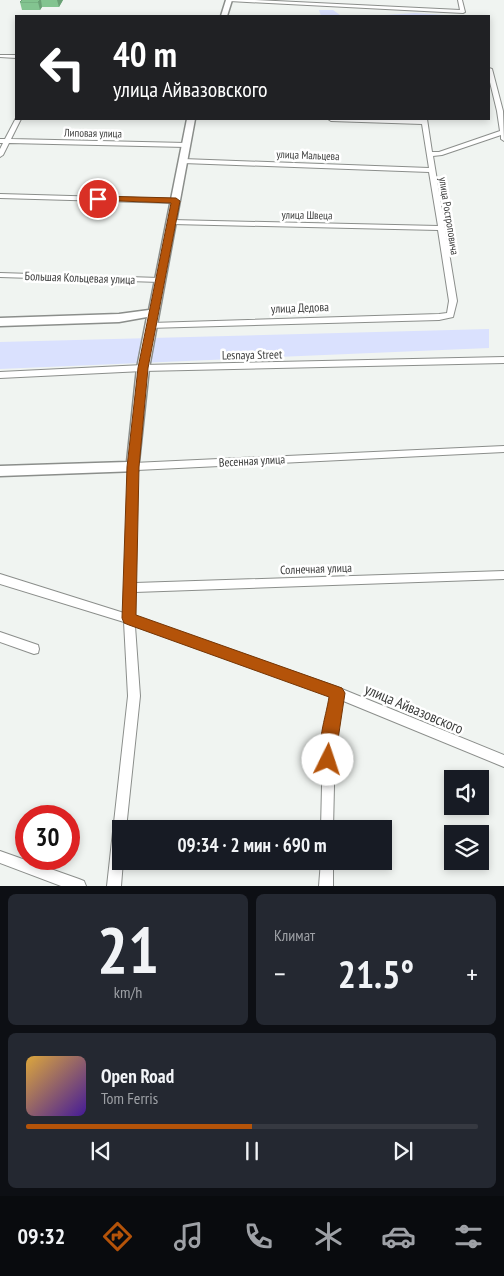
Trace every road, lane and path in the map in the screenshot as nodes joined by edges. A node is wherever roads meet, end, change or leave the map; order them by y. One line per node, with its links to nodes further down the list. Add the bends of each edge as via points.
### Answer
1 (229, 0): 2 (street, via 463,12); 3 (street)
2 (460, 0)
3 (224, 15)
4 (0, 56): 5 (street)
5 (15, 57)
6 (490, 74): 11 (street)
7 (17, 120): 12 (street)
8 (191, 120): 13 (street)
9 (378, 120): 10 (street)
10 (425, 121): 14 (street, улица Ростроповича)
11 (503, 134): 14 (street, via 440,154)
12 (3, 141): 13 (street, Липовая улица); 15 (street)
13 (186, 145): 16 (street)
14 (429, 154): 17 (street, улица Ростроповича)
15 (0, 155)
16 (183, 161): 17 (street, улица Мальцева); 19 (street)
17 (432, 170): 21 (street, улица Ростроповича)
18 (0, 196): 19 (street)
19 (176, 201): 20 (street)
20 (172, 222): 21 (street, улица Швеца); 23 (street)
21 (441, 228): 25 (street, улица Ростроповича, via 453,301)
22 (0, 275): 23 (street, Большая Кольцевая улица)
23 (160, 280): 24 (street)
24 (153, 313): 26 (street, via 119,318); 27 (street)
25 (450, 315): 27 (street, улица Дедова)
26 (0, 322)
27 (151, 326): 29 (street)
28 (504, 360): 29 (street, Lesnaya Street)
29 (143, 368): 30 (street, Lesnaya Street); 32 (street)
30 (0, 375)
31 (504, 449): 32 (street, Весенная улица)
32 (133, 467): 33 (street, Весенная улица); 36 (street)
33 (0, 471)
34 (504, 575): 36 (street, Солнечная улица)
35 (0, 579): 37 (street, улица Айвазовского)
36 (130, 588): 37 (street)
37 (129, 618): 40 (street, улица Айвазовского); 46 (street, via 134,696)
38 (0, 637): 39 (street)
39 (34, 649)
40 (337, 693): 41 (street, улица Айвазовского); 42 (street, via 329,743)
41 (504, 761)
42 (327, 820)
43 (0, 857): 45 (street)
44 (327, 870): 47 (street)
45 (79, 886)
46 (114, 886)
47 (326, 886)

